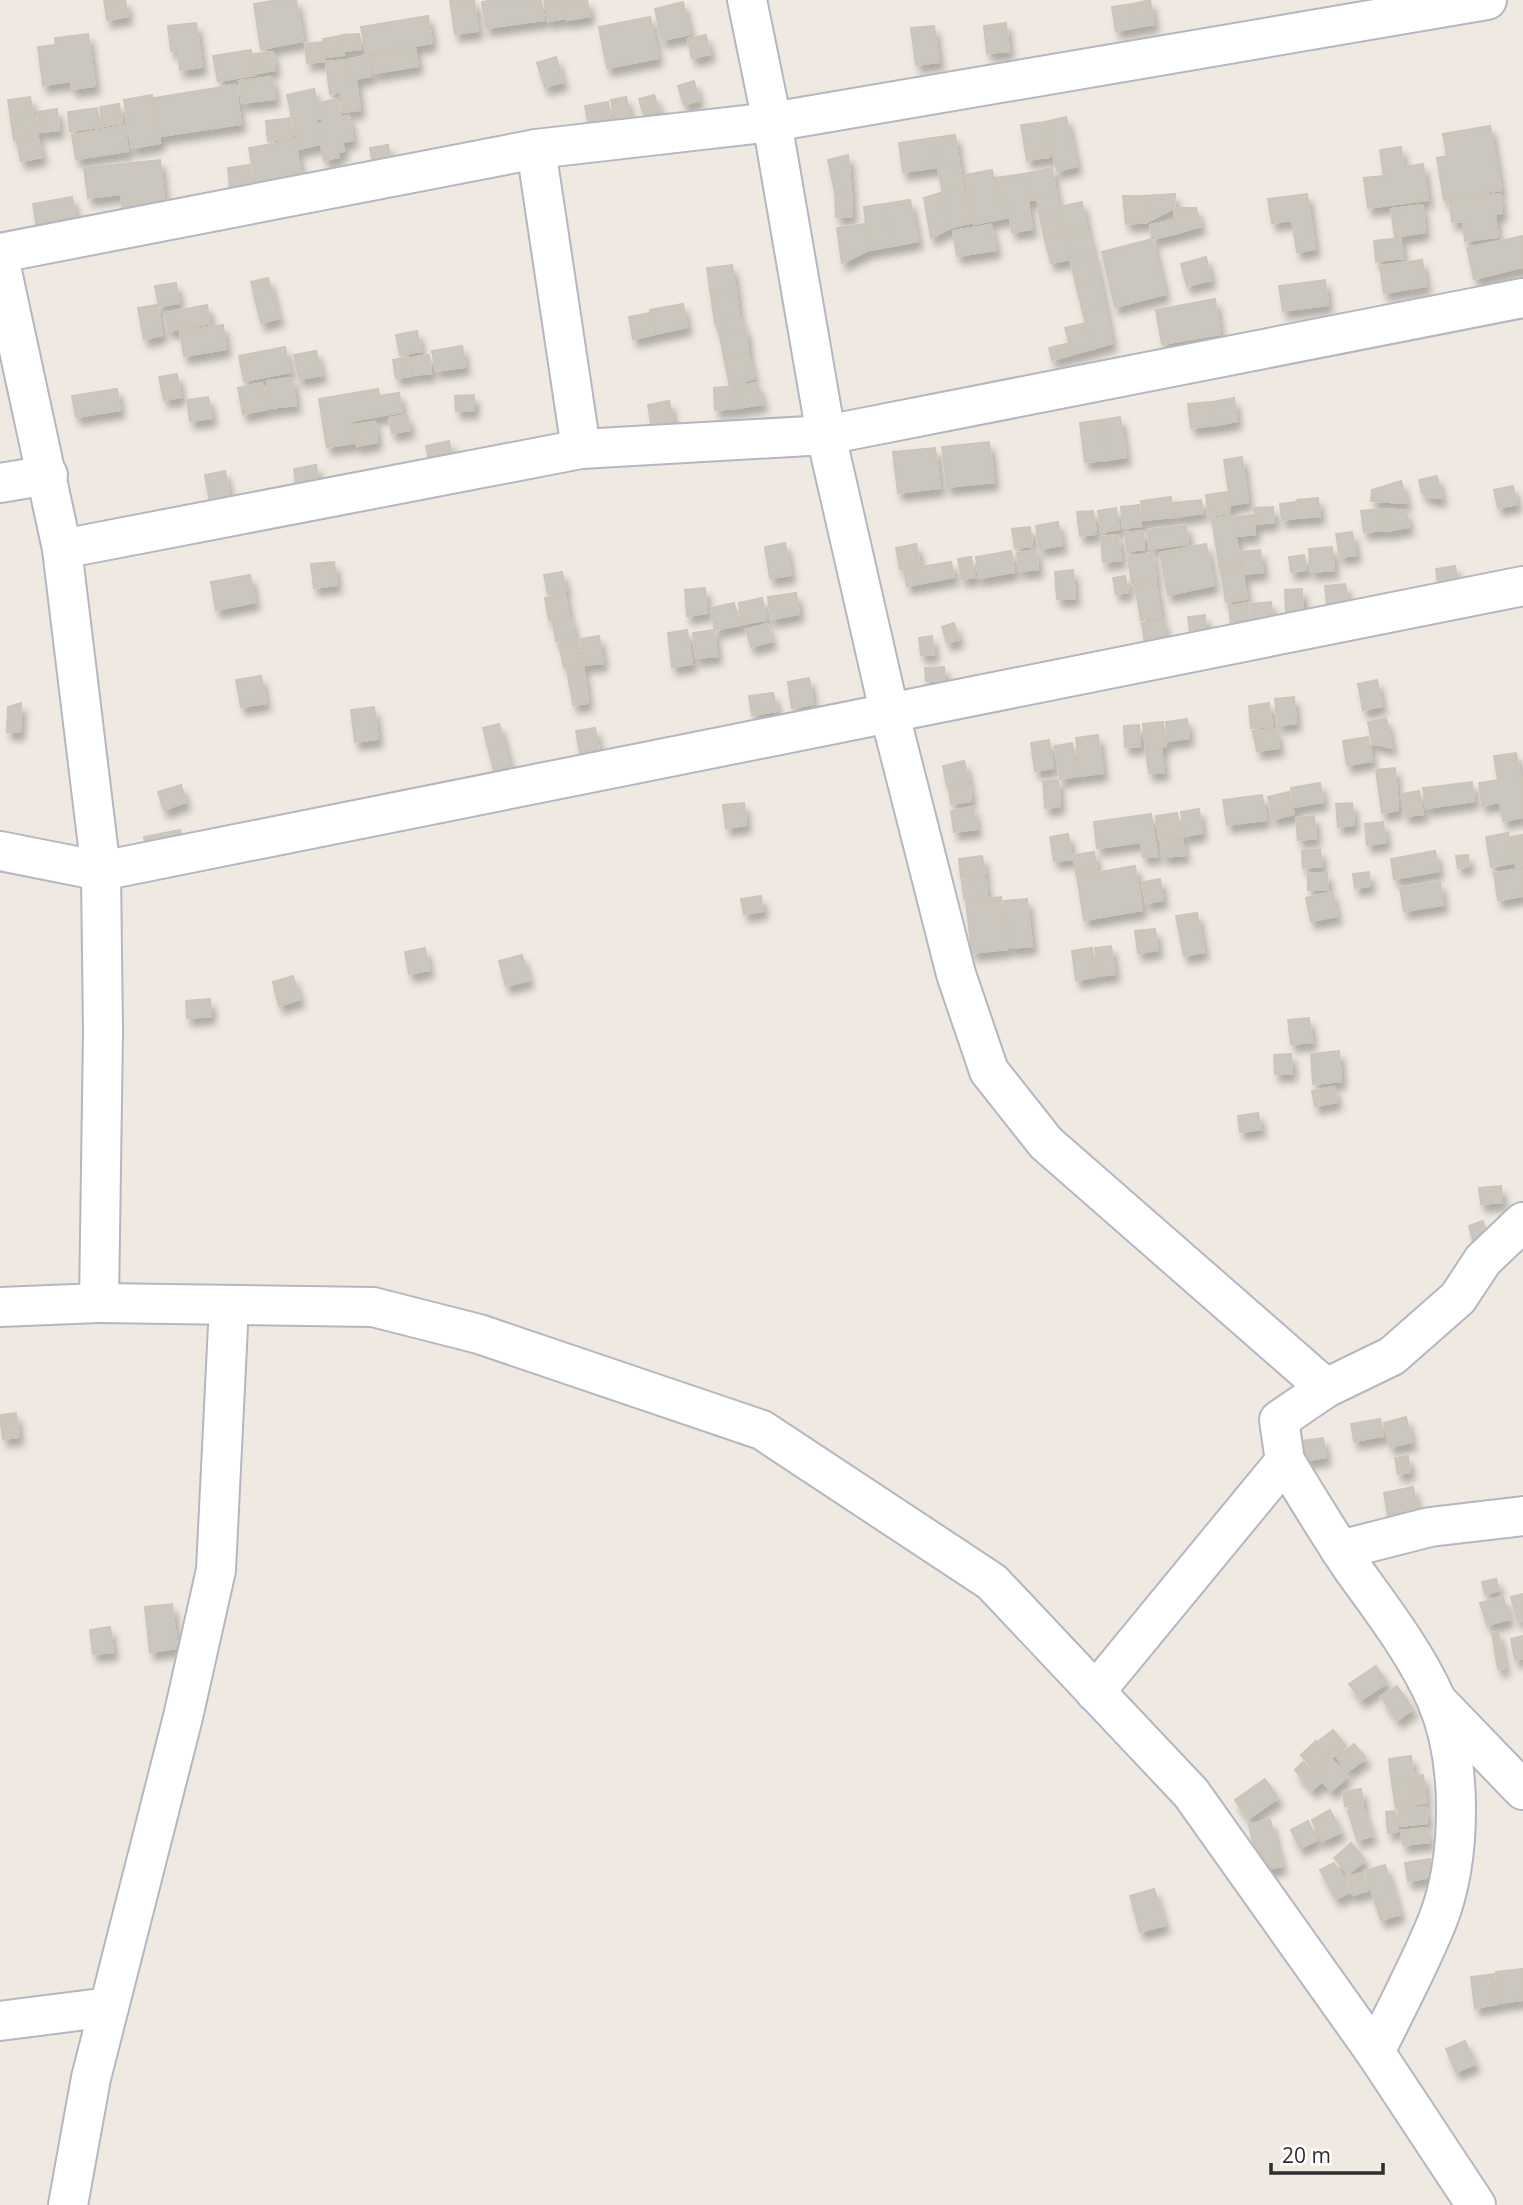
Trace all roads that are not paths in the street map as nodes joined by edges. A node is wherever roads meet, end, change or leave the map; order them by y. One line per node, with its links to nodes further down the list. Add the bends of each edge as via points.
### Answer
1 (747, 0): 3 (street)
2 (1487, 0): 3 (street)
3 (772, 122): 4 (street); 8 (street)
4 (536, 149): 5 (street); 9 (street)
5 (0, 253)
6 (0, 262): 10 (street)
7 (1523, 298): 8 (street)
8 (826, 435): 9 (street); 14 (street)
9 (580, 449): 12 (street)
10 (48, 475): 11 (street); 12 (street)
11 (0, 483)
12 (62, 550): 16 (street)
13 (1523, 586): 14 (street)
14 (889, 711): 16 (street); 21 (street, via 956,974 989,1071 1046,1143)
15 (0, 852): 16 (street)
16 (101, 871): 18 (street)
17 (1523, 1222): 21 (street, via 1483,1260 1458,1298 1392,1356)
18 (99, 1303): 19 (street); 20 (street)
19 (229, 1304): 25 (street, via 373,1307 479,1334 762,1430 992,1582); 28 (street, via 216,1570)
20 (0, 1307)
21 (1326, 1388): 22 (street, via 1279,1420)
22 (1285, 1461): 24 (street); 25 (street)
23 (1523, 1516): 24 (street, via 1430,1527)
24 (1340, 1550): 26 (street, via 1415,1658)
25 (1095, 1692): 30 (street, via 1191,1793)
26 (1437, 1700): 27 (street); 30 (street, via 1450,1744 1456,1802 1453,1863 1438,1921)
27 (1523, 1790)
28 (109, 2007): 29 (street); 31 (street)
29 (0, 2021)
30 (1375, 2052): 32 (street)
31 (68, 2205)
32 (1476, 2205)

